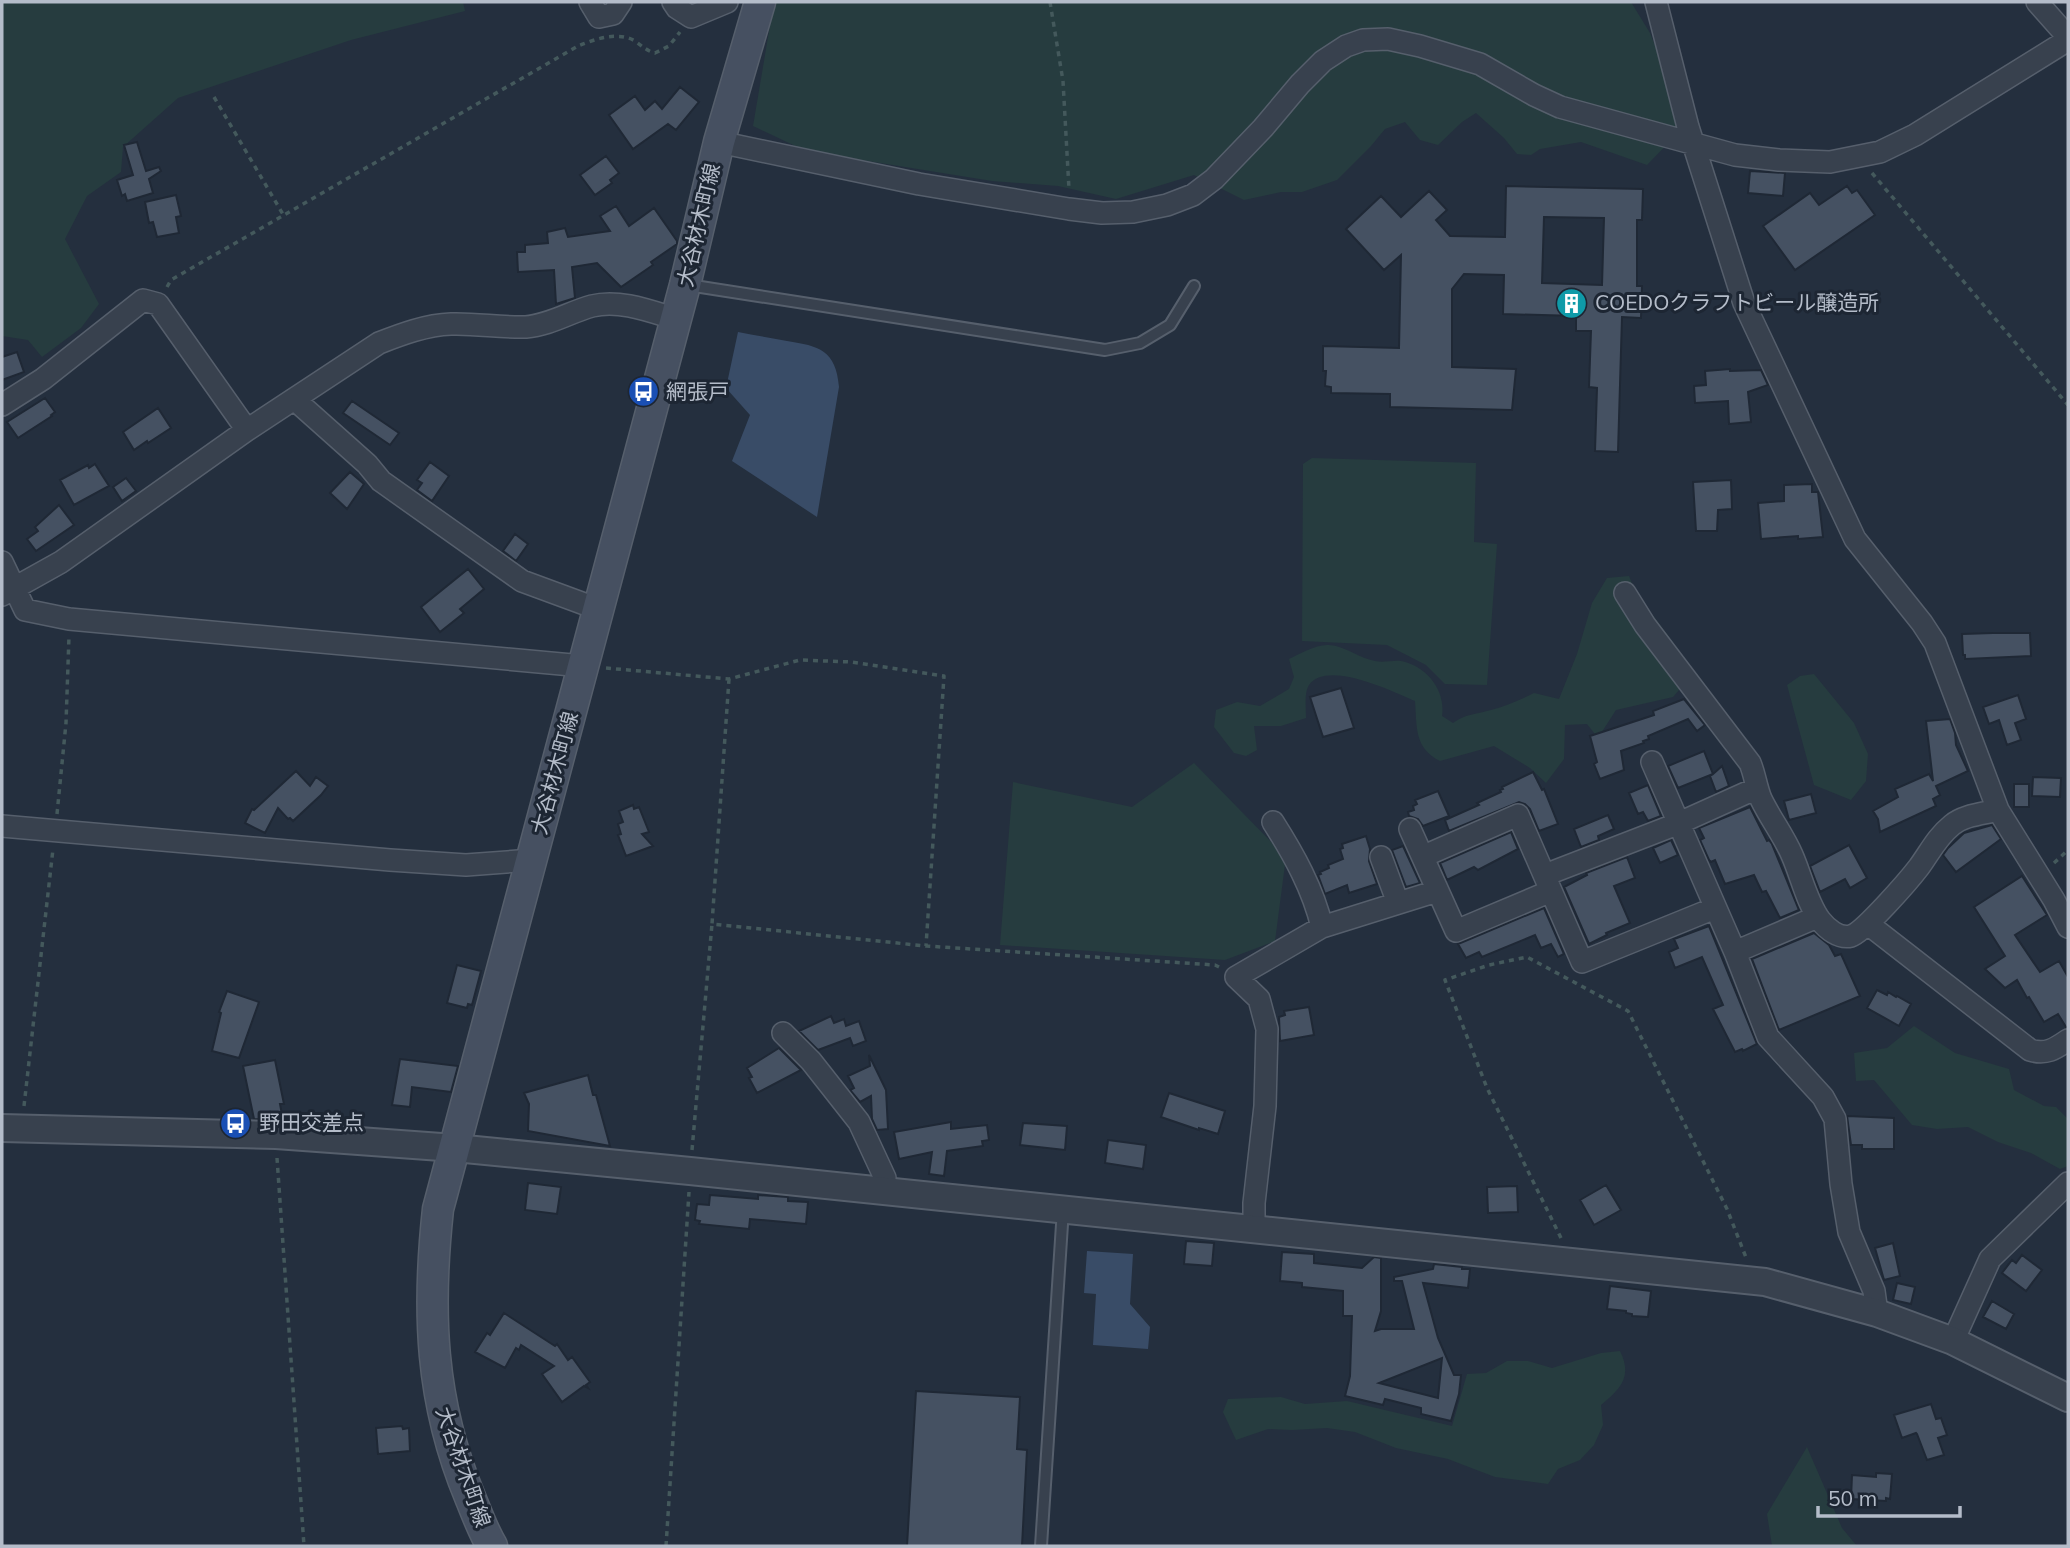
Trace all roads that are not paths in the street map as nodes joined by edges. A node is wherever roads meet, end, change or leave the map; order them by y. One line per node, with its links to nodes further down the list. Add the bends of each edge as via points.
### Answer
1 (590, 2): 2 (street, via 599,17 606,17)
2 (621, 2)
3 (673, 2): 4 (street, via 691,16)
4 (727, 2)
5 (760, 2): 9 (main road, 大谷材木町線)
6 (1656, 2): 10 (street)
7 (2037, 2): 8 (street)
8 (2068, 38): 10 (street, via 1915,135 1859,158 1779,160)
9 (719, 142): 10 (street, via 919,184 1069,209 1133,212 1193,195 1214,179 1323,61 1346,46 1388,38 1480,64 1560,107); 11 (main road, 大谷材木町線)
10 (1694, 144): 24 (street, via 1744,303 1855,539 1935,643)
11 (685, 285): 12 (lane, via 1105,350 1140,343 1170,326); 13 (main road, 大谷材木町線)
12 (1194, 286)
13 (676, 319): 14 (street, via 607,304 525,327 435,325 379,343); 20 (main road, 大谷材木町線)
14 (294, 399): 16 (street); 20 (street, via 381,481 522,581)
15 (2, 405): 16 (street, via 43,379 143,300 158,304)
16 (247, 430): 18 (street, via 61,562)
17 (2, 562): 18 (street)
18 (9, 592): 21 (street, via 25,610 69,619)
19 (1625, 593): 23 (street, via 1749,763)
20 (598, 609): 21 (main road, 大谷材木町線)
21 (583, 666): 31 (main road, 大谷材木町線)
22 (1652, 762): 26 (street)
23 (1757, 788): 26 (street); 36 (street)
24 (1998, 810): 37 (street, via 1953,824); 39 (street)
25 (1273, 822): 38 (street, via 1307,882)
26 (1677, 824): 32 (street); 35 (street)
27 (2, 826): 31 (street, via 415,862 467,865)
28 (1410, 829): 29 (street)
29 (1424, 856): 32 (street, via 1518,816); 33 (street)
30 (1381, 857): 34 (street)
31 (532, 860): 44 (main road, 大谷材木町線)
32 (1548, 883): 33 (street, via 1455,931); 35 (street, via 1582,962)
33 (1437, 891): 34 (street)
34 (1398, 903): 38 (street)
35 (1715, 908): 40 (street)
36 (1817, 917): 37 (street, via 1841,936 1854,936); 40 (street)
37 (1868, 924): 42 (street, via 2030,1050 2046,1052)
38 (1322, 927): 48 (street, via 1236,977 1259,999 1266,1029 1265,1105)
39 (2068, 927)
40 (1735, 952): 49 (street, via 1768,1037 1823,1097 1835,1119 1849,1233 1874,1291)
41 (783, 1033): 46 (street, via 859,1122 885,1178)
42 (2068, 1040)
43 (12, 1129): 44 (street, via 276,1135)
44 (456, 1148): 46 (street); 52 (main road, 大谷材木町線, via 438,1209 432,1261 433,1350 442,1411 463,1480)
45 (2068, 1183): 50 (street, via 1990,1259)
46 (884, 1191): 47 (street)
47 (1063, 1209): 48 (street); 53 (lane)
48 (1254, 1229): 49 (street, via 1765,1282)
49 (1877, 1313): 50 (street)
50 (1953, 1341): 51 (street)
51 (2068, 1398)
52 (492, 1546)
53 (1041, 1546)

